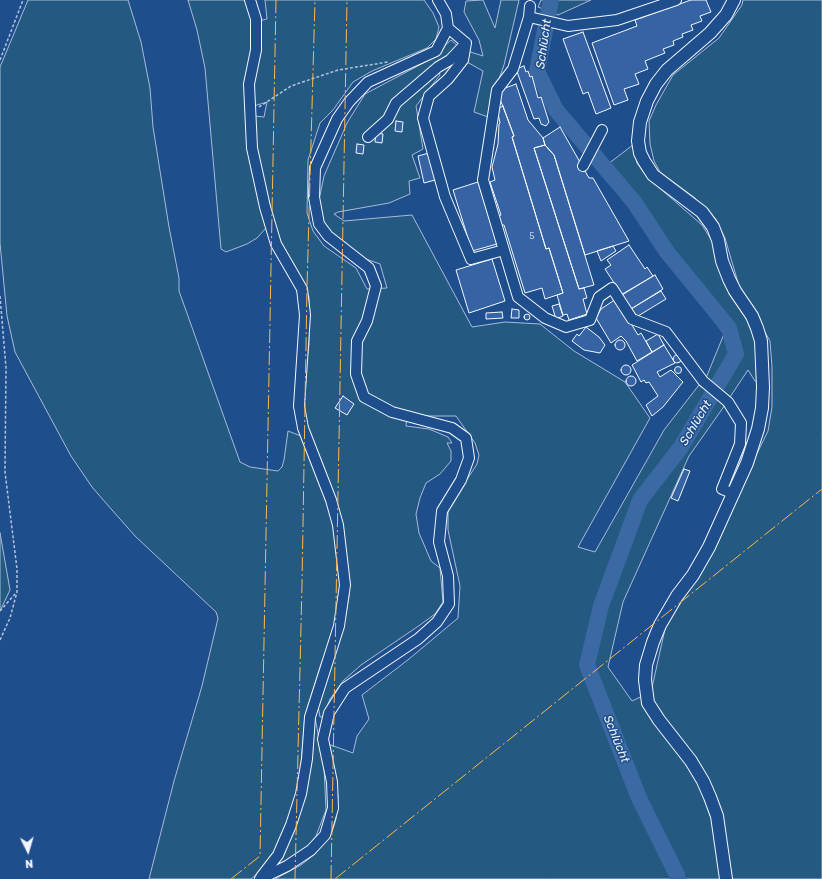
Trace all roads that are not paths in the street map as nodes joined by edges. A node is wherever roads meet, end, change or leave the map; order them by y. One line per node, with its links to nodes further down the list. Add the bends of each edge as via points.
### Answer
1 (250, 0): 14 (street, via 256,19 256,50 249,84 252,148 276,244 302,288 305,316 299,406 303,428 338,525 345,586 339,626 310,717 301,794 278,854)
2 (438, 0): 7 (street, via 446,14)
3 (676, 0): 6 (street, via 617,20 568,26)
4 (733, 0): 13 (main road, via 726,15 710,33 667,70 656,84 640,122 638,141 640,153 653,175 702,212 713,227 729,279 758,328 761,341 762,408 758,429)
5 (530, 6): 6 (street)
6 (529, 16): 12 (street, via 513,69 496,90 483,180)
7 (448, 28): 8 (street); 14 (street, via 436,51 368,82 349,102 337,120 315,168 314,197 319,224 328,236 369,268 376,286 367,320 357,341 356,374 364,397 392,412 452,428 466,438 469,458 461,480 442,511 439,542 448,576 449,604 437,622 418,639 345,688 329,713 323,739 333,795 333,808 326,835 311,850 287,866)
8 (466, 43): 10 (street, via 450,60 396,103 388,119); 12 (street, via 463,60 448,79 429,96 423,118 445,197 471,259)
9 (602, 130): 11 (street)
10 (368, 137)
11 (583, 166)
12 (504, 250): 13 (street, via 518,297 545,318 566,327 590,320 599,297 612,288 632,319 666,332 703,381 728,402 741,423 740,444 722,489)
13 (734, 494): 15 (main road, via 709,547 660,625 652,642 645,680 648,703 691,761 710,797 716,816)
14 (260, 879)
15 (726, 879)

